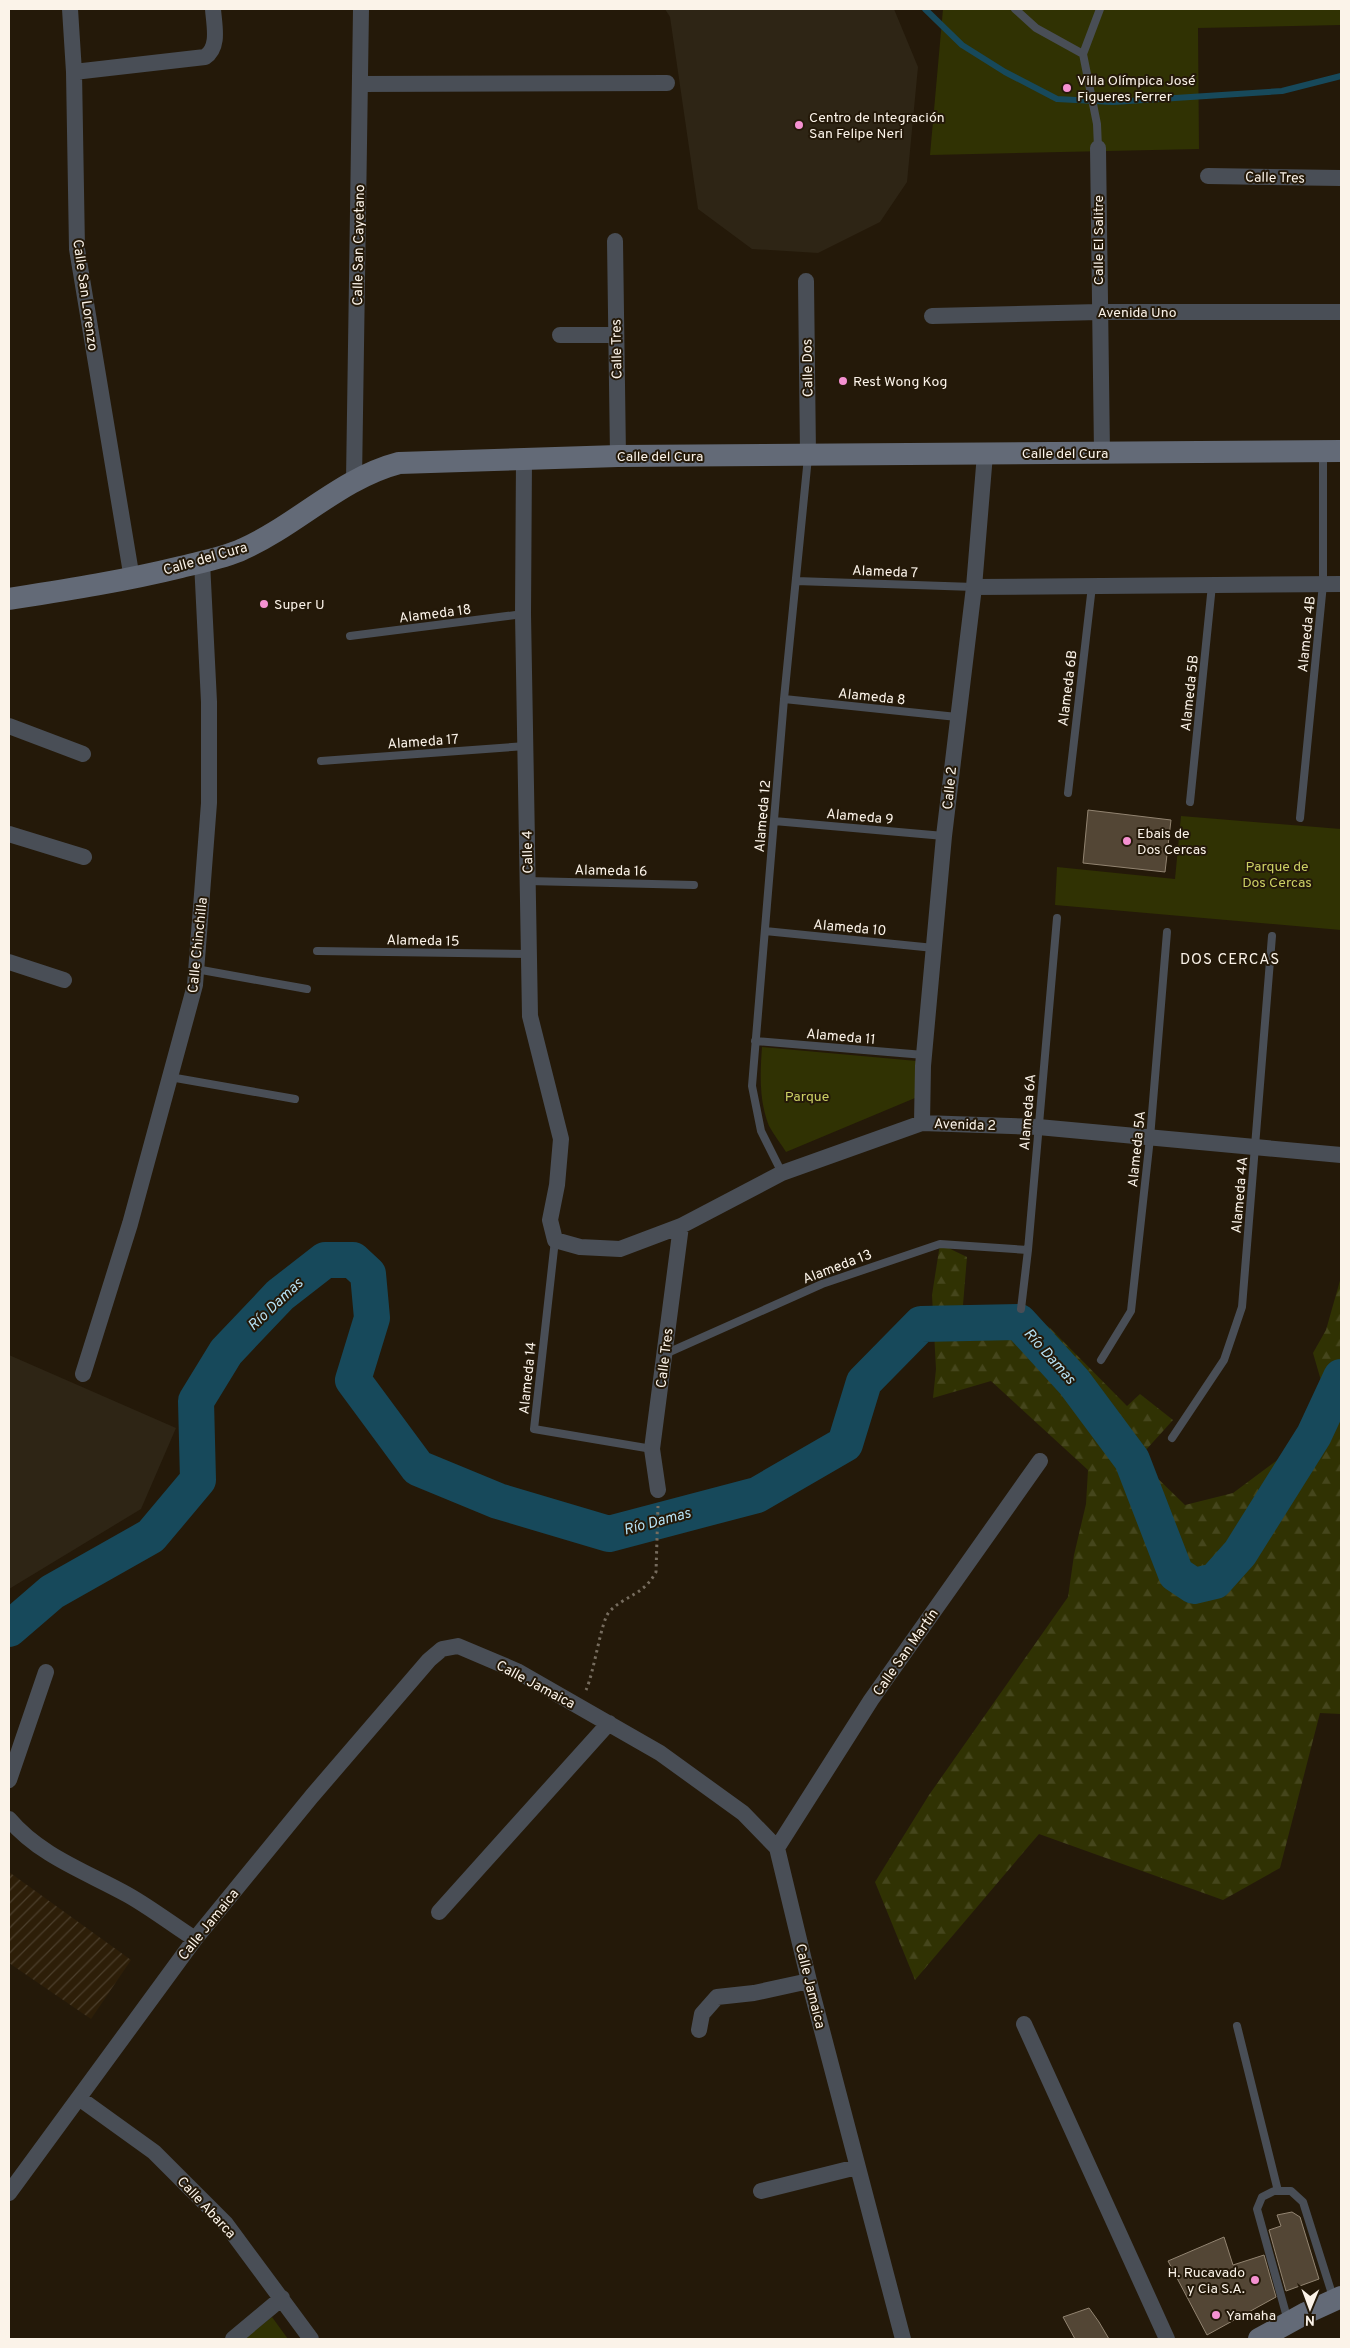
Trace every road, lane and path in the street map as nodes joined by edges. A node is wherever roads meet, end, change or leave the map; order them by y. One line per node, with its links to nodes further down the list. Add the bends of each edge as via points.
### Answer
1 (70, 9): 7 (street, Calle San Lorenzo)
2 (213, 9): 7 (street, via 214,45 205,57)
3 (361, 9): 9 (street, Calle San Cayetano)
4 (1015, 9): 6 (lane, via 1036,28)
5 (1100, 9): 6 (lane)
6 (1083, 54): 10 (lane)
7 (74, 72): 28 (street, Calle San Lorenzo, via 78,249)
8 (667, 82): 9 (street)
9 (360, 84): 26 (street, Calle San Cayetano)
10 (1098, 148): 15 (street, Calle El Salitre)
11 (1208, 176): 12 (street, Calle Tres)
12 (1341, 178)
13 (615, 241): 19 (street, Calle Tres)
14 (806, 281): 23 (street, Calle Dos)
15 (1099, 312): 16 (street, Avenida Uno); 17 (street, Avenida Uno); 21 (street, Calle El Salitre)
16 (1341, 312)
17 (932, 316)
18 (560, 335): 19 (street)
19 (616, 335): 24 (street, Calle Tres)
20 (1332, 451): 21 (street, Calle del Cura); 30 (lane, Alameda 4B)
21 (1102, 453): 22 (street, Calle del Cura)
22 (985, 454): 23 (street, Calle del Cura); 34 (street, Calle 2)
23 (808, 455): 24 (street, Calle del Cura); 29 (lane, Alameda 12)
24 (618, 456): 25 (street, Calle del Cura)
25 (524, 460): 26 (street, Calle del Cura, via 399,462); 36 (street, Calle 4)
26 (354, 481): 27 (street, Calle del Cura, via 273,534 241,550)
27 (202, 562): 28 (street, Calle del Cura); 61 (street, Calle Chinchilla, via 209,702 209,803)
28 (132, 578): 35 (street, Calle del Cura)
29 (796, 581): 34 (lane, Alameda 7); 38 (lane, Alameda 12)
30 (1323, 584): 31 (street); 32 (street); 46 (lane, Alameda 4B)
31 (1341, 584)
32 (1212, 585): 33 (street); 45 (lane, Alameda 5B)
33 (1092, 586): 34 (street); 44 (lane, Alameda 6B)
34 (974, 587): 39 (street, Calle 2)
35 (9, 599)
36 (523, 614): 37 (lane, Alameda 18); 41 (street, Calle 4)
37 (350, 636)
38 (784, 699): 39 (lane, Alameda 8); 47 (lane, Alameda 12)
39 (957, 717): 49 (street, Calle 2)
40 (9, 726): 42 (street)
41 (526, 746): 43 (lane, Alameda 17); 51 (street, Calle 4)
42 (83, 754)
43 (322, 761)
44 (1068, 793)
45 (1190, 802)
46 (1300, 818)
47 (774, 820): 49 (lane, Alameda 9); 54 (lane, Alameda 12)
48 (9, 834): 50 (street)
49 (944, 836): 57 (street, Calle 2)
50 (84, 857)
51 (528, 881): 52 (lane, Alameda 16); 59 (street, Calle 4)
52 (694, 885)
53 (1057, 918): 69 (lane, Alameda 6A)
54 (765, 932): 57 (lane, Alameda 10); 64 (lane, Alameda 12)
55 (1167, 932): 70 (lane, Alameda 5A)
56 (1272, 936): 71 (lane, Alameda 4A)
57 (934, 948): 65 (street, Calle 2)
58 (316, 951): 59 (lane, Alameda 15)
59 (529, 954): 75 (street, Calle 4, via 530,1016 561,1139 550,1220)
60 (10, 967): 62 (street)
61 (196, 969): 63 (lane); 66 (street, Calle Chinchilla, via 195,985)
62 (64, 980)
63 (307, 989)
64 (755, 1041): 65 (lane, Alameda 11); 73 (lane, Alameda 12, via 752,1086 761,1131)
65 (924, 1055): 68 (street, Calle 2)
66 (170, 1077): 67 (lane); 80 (street, Calle Chinchilla, via 130,1224)
67 (295, 1099)
68 (922, 1123): 69 (street, Avenida 2); 73 (street, Avenida 2)
69 (1038, 1127): 70 (street, Avenida 2); 76 (lane, Alameda 6A)
70 (1150, 1138): 71 (street, Avenida 2); 79 (lane, Alameda 5A, via 1131,1311)
71 (1255, 1146): 72 (street, Avenida 2); 81 (lane, Alameda 4A, via 1242,1307 1224,1360)
72 (1341, 1155)
73 (782, 1173): 74 (street, Avenida 2)
74 (681, 1226): 75 (street, Avenida 2, via 620,1249 580,1247); 78 (street, Calle Tres)
75 (555, 1240): 82 (lane, Alameda 14, via 534,1430)
76 (1028, 1250): 77 (lane, Alameda 6A); 78 (lane, Alameda 13, via 940,1244 822,1284)
77 (1021, 1309)
78 (664, 1354): 82 (street, Calle Tres)
79 (1101, 1360)
80 (83, 1374)
81 (1172, 1438)
82 (652, 1449): 84 (street, Calle Tres)
83 (1040, 1461): 90 (street, Calle San Martín, via 882,1684)
84 (658, 1490): 86 (path, via 656,1572 638,1593 608,1613 591,1680)
85 (46, 1672): 88 (street)
86 (579, 1706): 87 (street, Calle Jamaica); 92 (street, Calle Jamaica, via 518,1672 458,1646 442,1649 312,1796)
87 (609, 1723): 90 (street, Calle Jamaica, via 683,1769 743,1814); 91 (street)
88 (9, 1780)
89 (9, 1819): 92 (street, via 35,1844 129,1896)
90 (777, 1848): 93 (street, Calle Jamaica)
91 (439, 1912)
92 (195, 1939): 97 (street, Calle Jamaica)
93 (809, 1981): 96 (street, via 716,1998 702,2014); 98 (street, Calle Jamaica)
94 (1024, 2024): 108 (street)
95 (1237, 2026): 100 (lane)
96 (699, 2030)
97 (79, 2098): 101 (street, Calle Jamaica); 102 (street, Calle Abarca, via 154,2152 226,2224)
98 (857, 2167): 99 (street); 107 (street, Calle Jamaica)
99 (761, 2190)
100 (1278, 2191): 103 (lane, via 1291,2191 1303,2202); 104 (lane, via 1262,2197 1257,2209)
101 (9, 2193)
102 (282, 2298): 105 (street); 106 (street, Calle Abarca)
103 (1338, 2299): 104 (street)
104 (1288, 2323): 109 (street)
105 (233, 2339)
106 (311, 2339)
107 (903, 2339)
108 (1167, 2339)
109 (1258, 2339)

